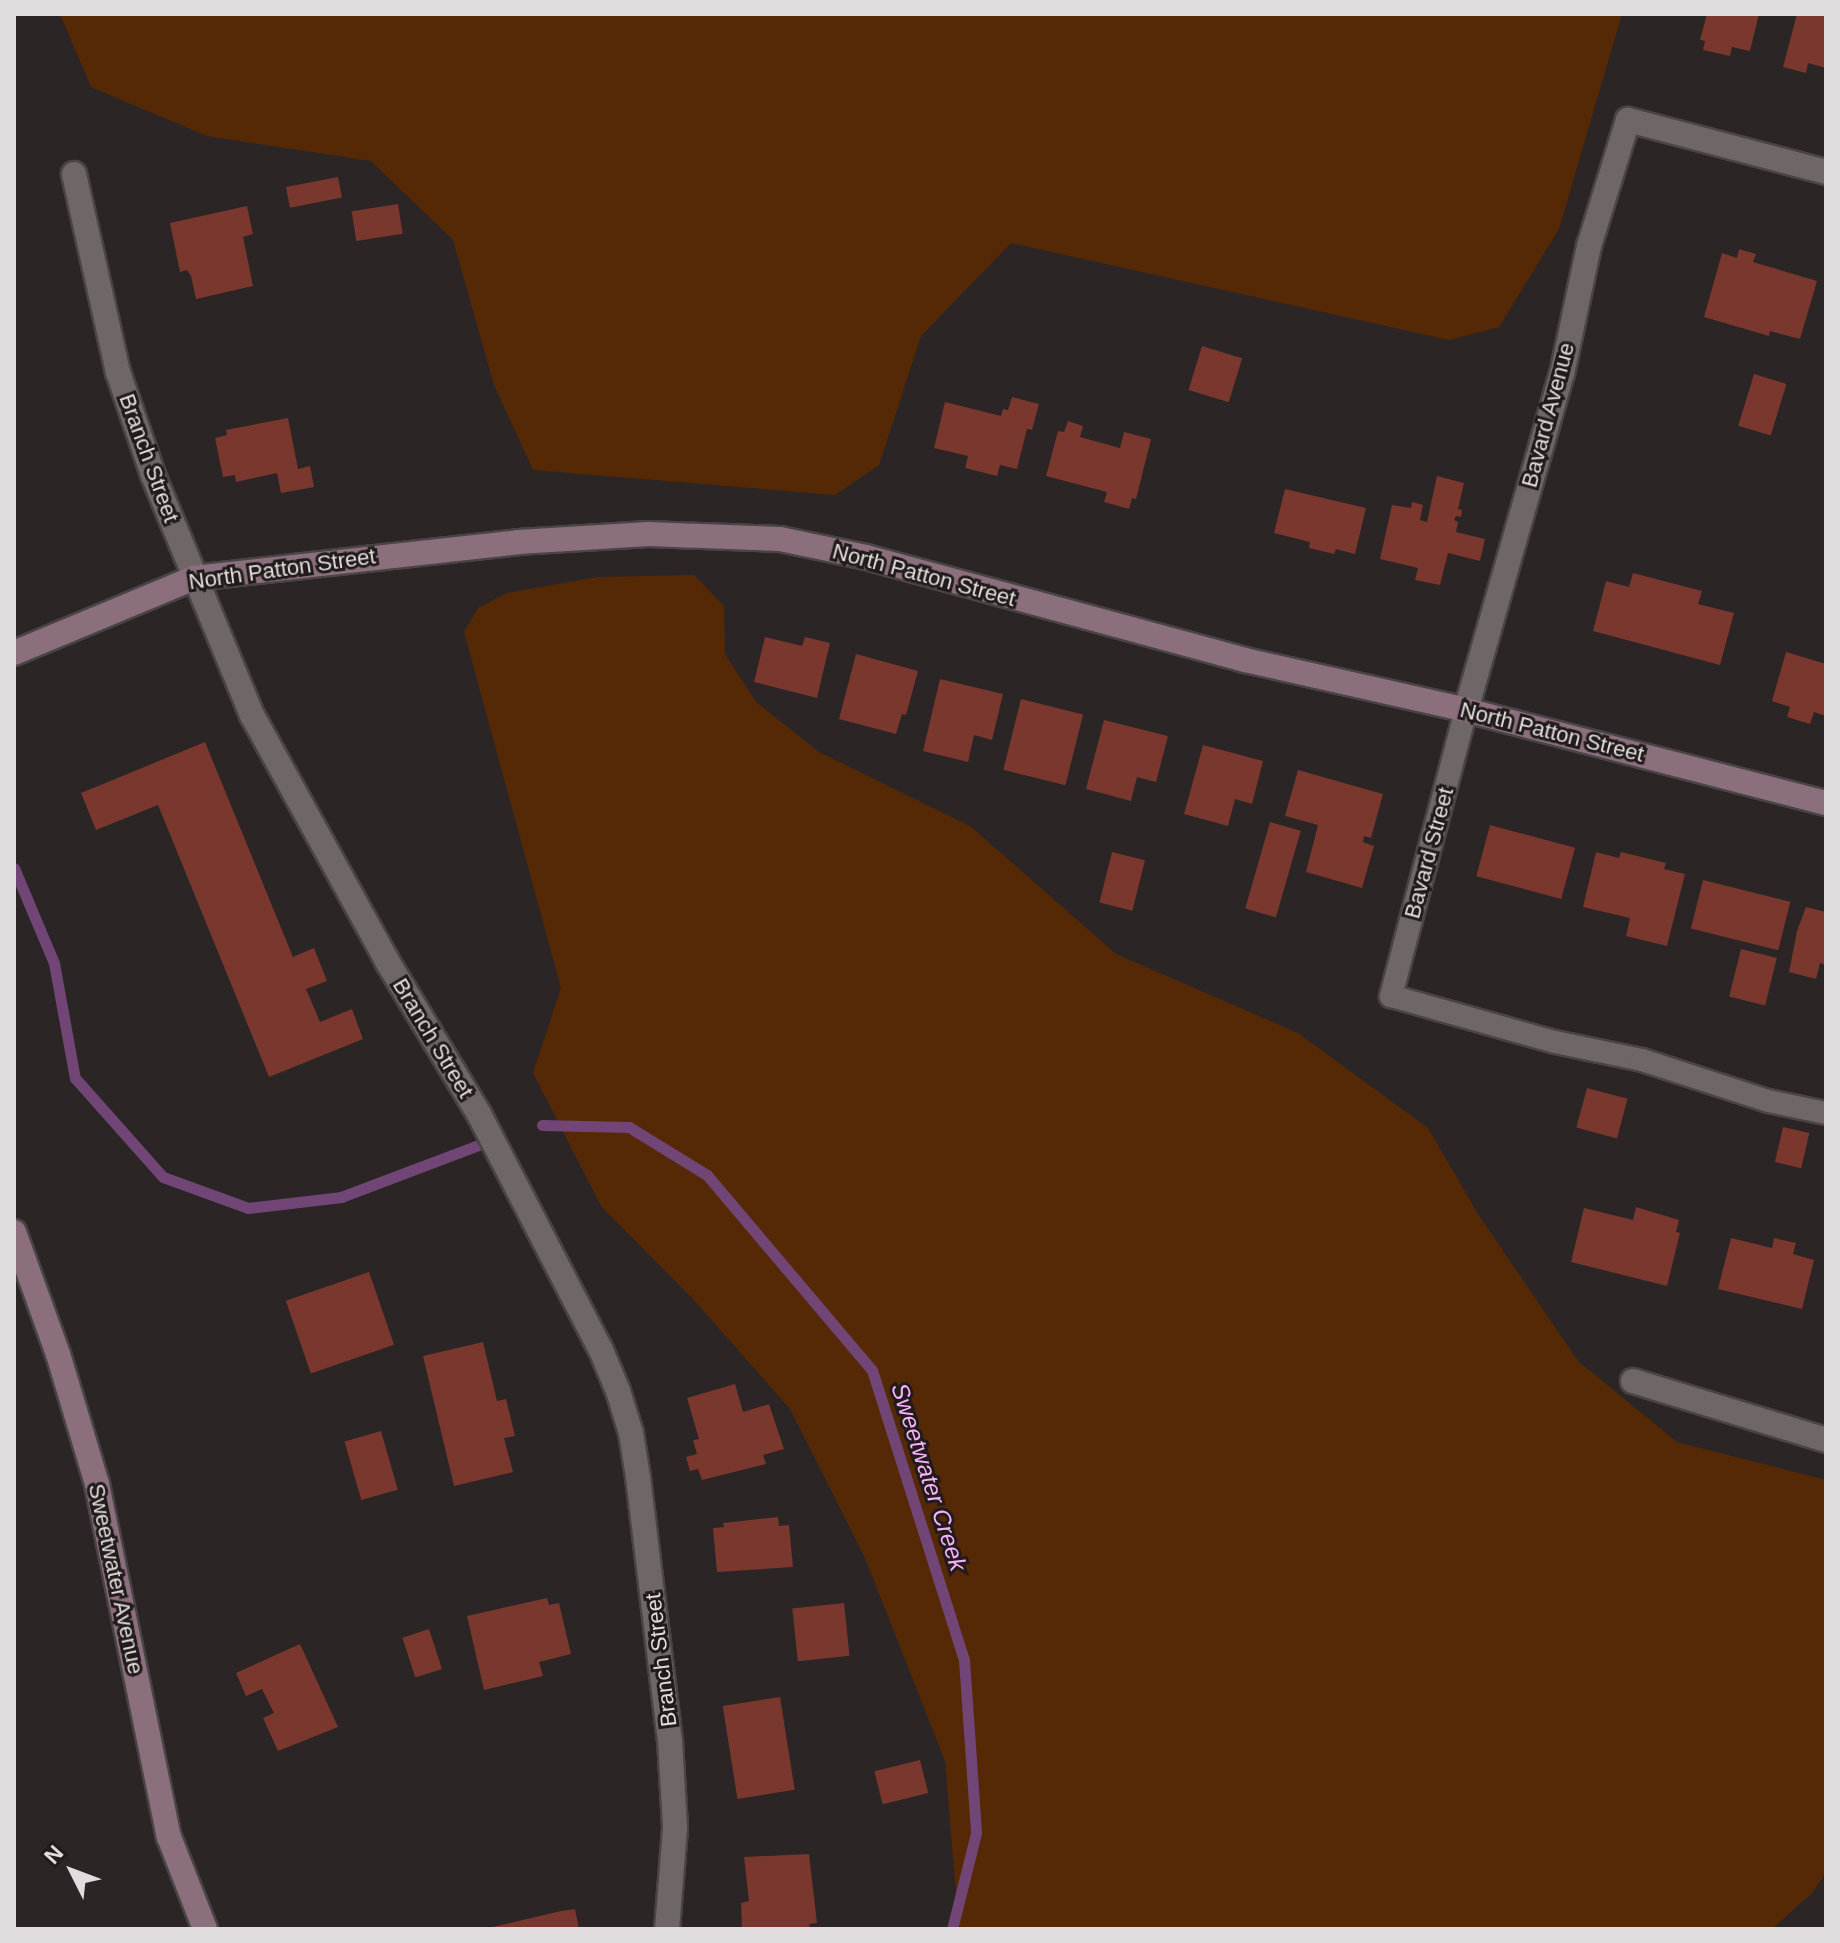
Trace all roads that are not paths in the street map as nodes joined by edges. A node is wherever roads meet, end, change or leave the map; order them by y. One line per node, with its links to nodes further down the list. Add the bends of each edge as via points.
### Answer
1 (1826, 172): 5 (street, Bavard Avenue, via 1628,120 1589,246 1562,374)
2 (74, 174): 3 (street, Branch Street, via 118,372)
3 (194, 578): 4 (street, North Patton Street); 5 (street, North Patton Street, via 547,540 649,534 780,539 866,557 1245,660); 12 (street, Branch Street, via 252,715 387,961 479,1114 618,1391 638,1477 670,1740 675,1828)
4 (14, 653)
5 (1466, 710): 6 (street, North Patton Street); 7 (lane, Bavard Street, via 1391,996)
6 (1826, 803)
7 (1826, 1113)
8 (14, 1232): 11 (street, Sweetwater Avenue, via 97,1484 169,1837)
9 (1633, 1381): 10 (street)
10 (1826, 1440)
11 (205, 1929)
12 (667, 1929)

